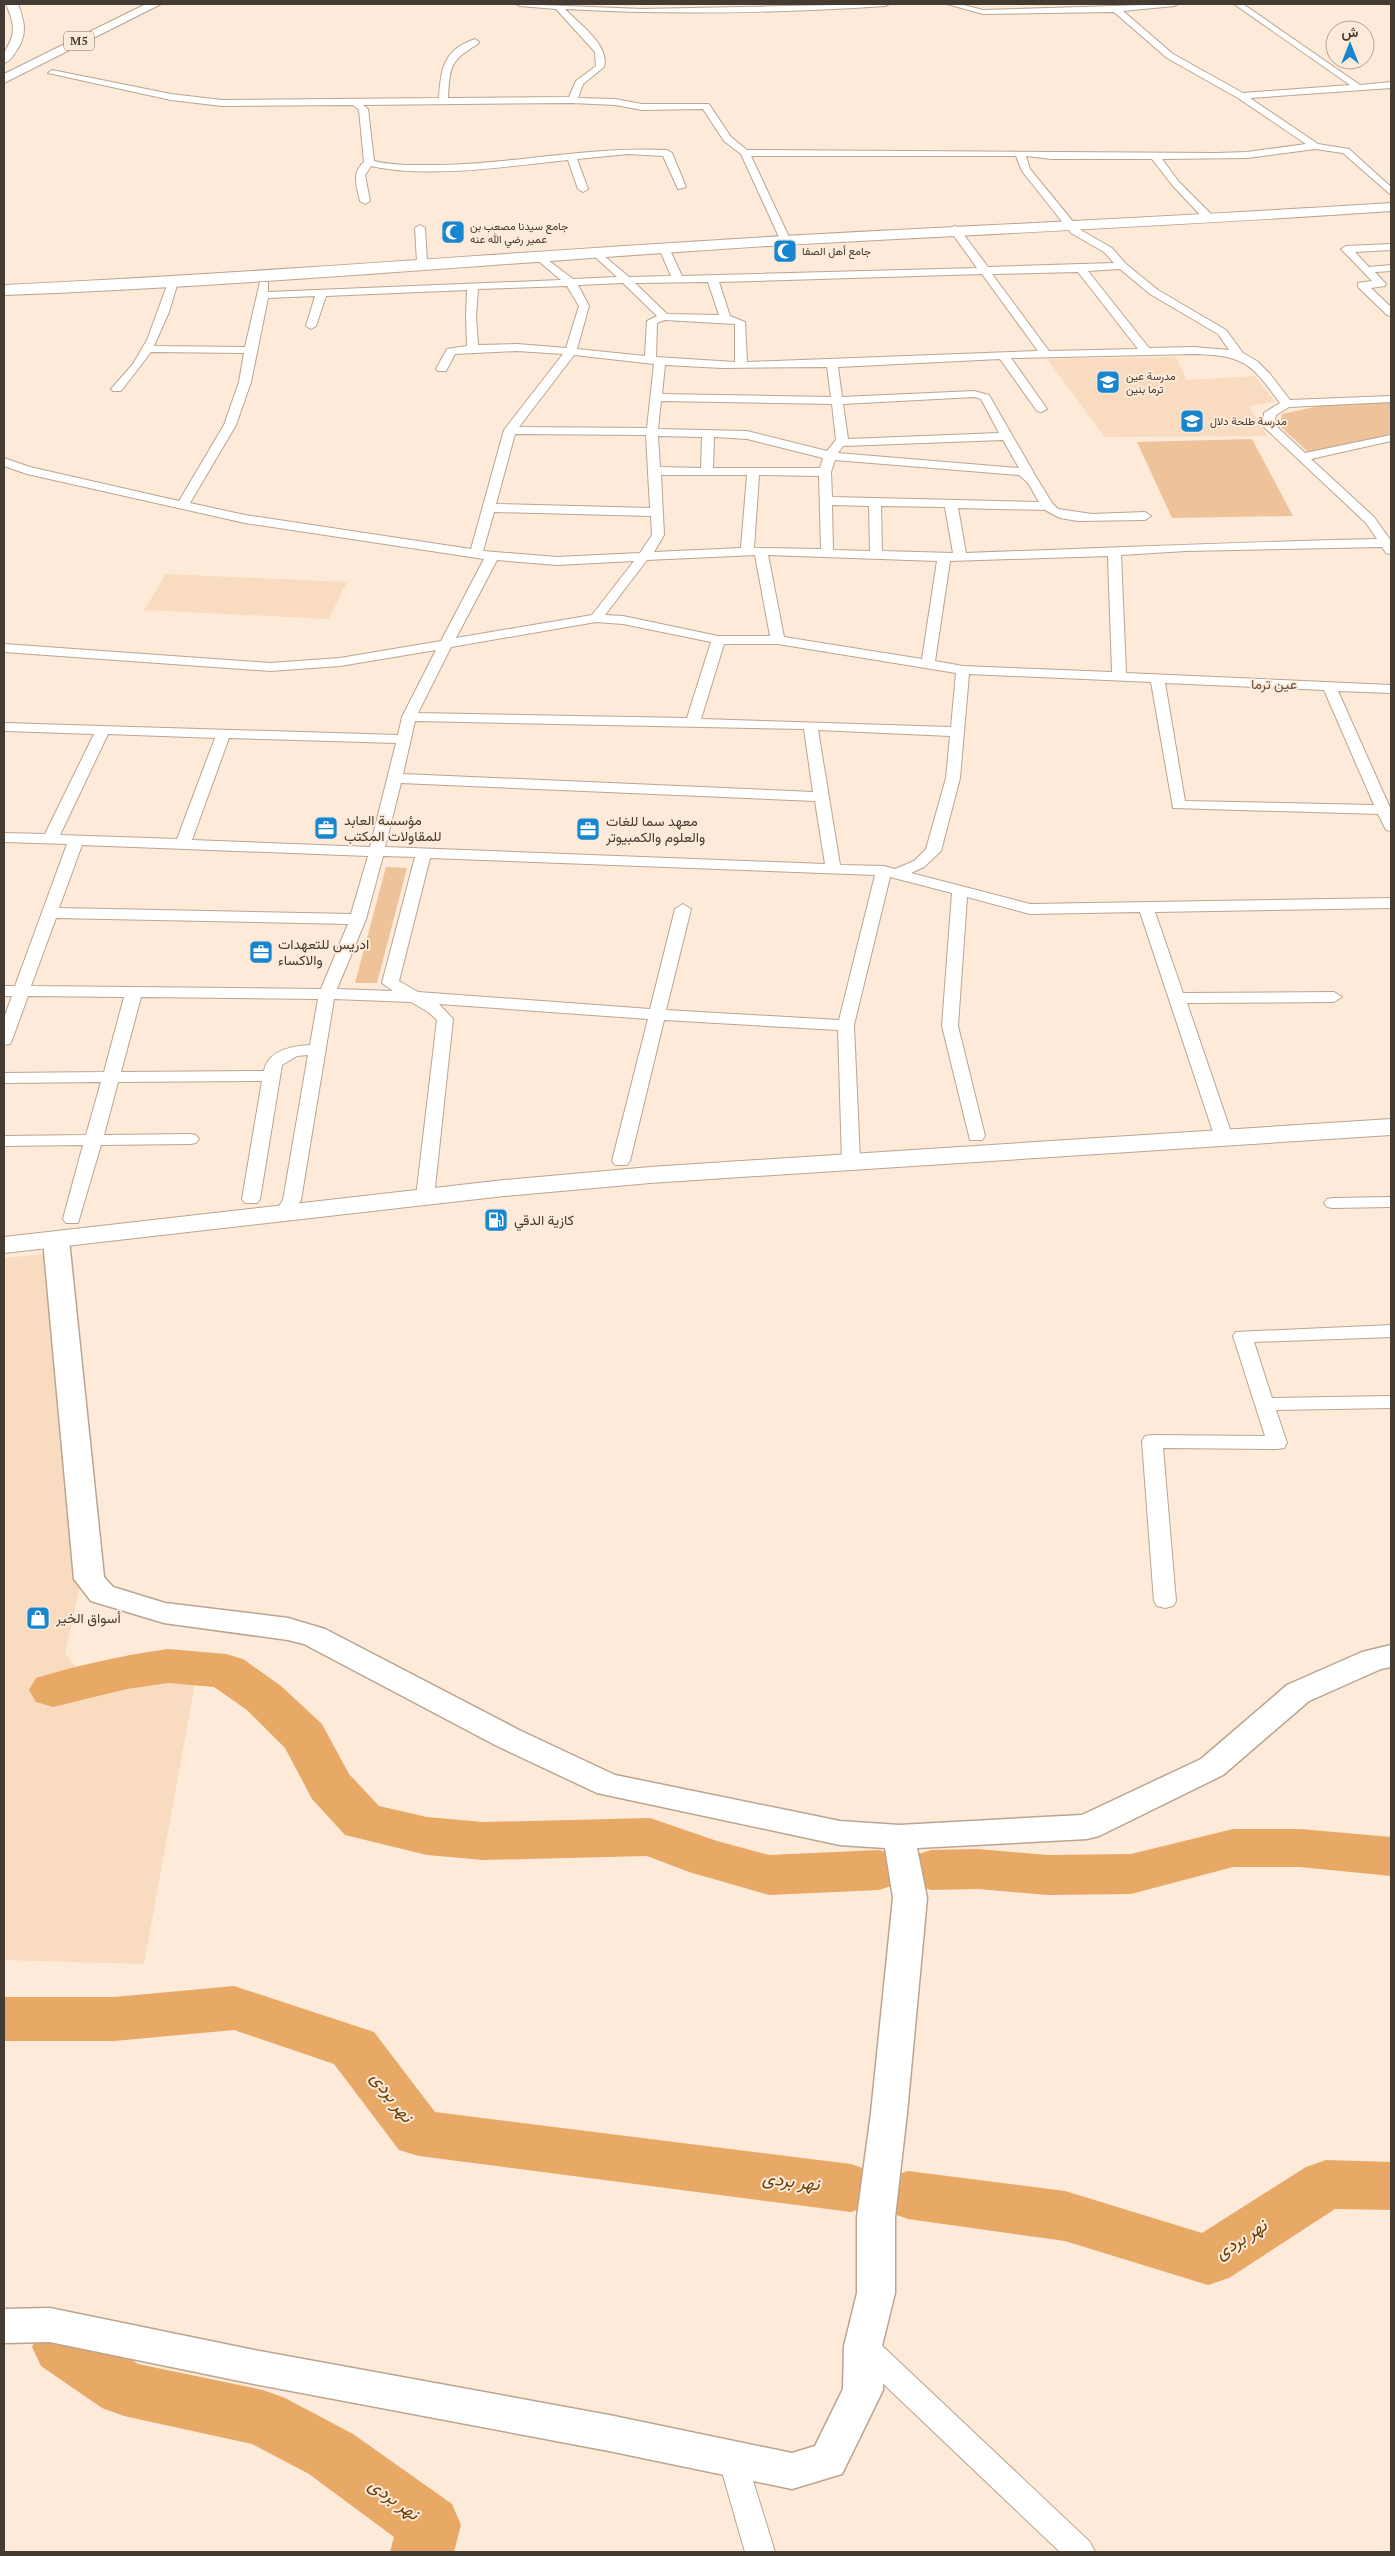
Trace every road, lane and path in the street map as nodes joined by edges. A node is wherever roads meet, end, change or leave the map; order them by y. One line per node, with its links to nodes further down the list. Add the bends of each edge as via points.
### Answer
1 (12, 4): 17 (main road, via 21,27 20,34)
2 (129, 4): 14 (main road, M5)
3 (155, 4): 20 (main road, M5)
4 (520, 4): 11 (street)
5 (886, 4): 10 (street)
6 (952, 4): 13 (street, via 983,12)
7 (1174, 4): 13 (street)
8 (1238, 4): 22 (street)
9 (727, 6): 10 (street); 12 (street)
10 (840, 6)
11 (559, 7): 12 (street); 24 (street, via 602,56 600,67 579,83)
12 (641, 7)
13 (1116, 9): 23 (street, via 1170,56)
14 (66, 34)
15 (475, 42): 26 (street, via 452,55 447,62)
16 (22, 55): 18 (main road)
17 (4, 59)
18 (4, 64)
19 (52, 73): 25 (street, via 171,97 222,103)
20 (4, 79)
21 (1391, 85): 22 (street)
22 (1358, 87): 23 (street)
23 (1241, 96): 27 (street)
24 (572, 100): 26 (street); 28 (street, via 642,107 706,106 727,139)
25 (355, 102): 26 (street); 32 (street, via 363,109)
26 (443, 102)
27 (1315, 146): 30 (street, via 1247,155); 36 (street, via 1346,151)
28 (745, 153): 29 (street); 42 (street)
29 (1020, 153): 30 (street); 39 (street, via 1025,169)
30 (1154, 156): 38 (street)
31 (572, 159): 32 (street, via 476,167 391,168); 33 (street, via 628,151 667,153); 34 (street)
32 (369, 163): 35 (street, via 363,166 359,176)
33 (681, 187)
34 (583, 189)
35 (366, 201)
36 (1391, 201): 37 (main road)
37 (1328, 210): 38 (main road); 39 (main road)
38 (1208, 217): 39 (main road)
39 (1070, 225): 41 (main road); 48 (street, via 1108,250)
40 (420, 228): 47 (street)
41 (955, 231): 42 (main road); 44 (main road); 52 (street)
42 (784, 237): 47 (main road)
43 (1391, 247): 51 (street, via 1346,249)
44 (664, 248): 45 (main road); 55 (street)
45 (596, 253): 46 (main road); 54 (street)
46 (540, 257): 53 (main road); 58 (street)
47 (422, 261): 60 (main road)
48 (1122, 266): 50 (street); 74 (street, via 1154,292 1222,332)
49 (1391, 268): 51 (street)
50 (1082, 269): 52 (street); 72 (street)
51 (1366, 270): 63 (street, via 1381,284 1362,285)
52 (984, 271): 56 (street); 71 (street)
53 (265, 276): 57 (main road); 62 (street)
54 (626, 280): 55 (street); 58 (street); 64 (street)
55 (678, 280): 56 (street)
56 (713, 280): 65 (street)
57 (174, 282): 60 (main road); 68 (street, via 161,324)
58 (571, 283): 59 (street); 70 (street, via 584,306)
59 (473, 286): 61 (street); 67 (street)
60 (4, 288)
61 (321, 293): 62 (street); 66 (street)
62 (263, 295): 69 (street)
63 (1391, 313)
64 (664, 317): 65 (street); 75 (street, via 652,321)
65 (725, 318): 77 (street, via 740,322)
66 (311, 326)
67 (473, 348): 70 (street); 78 (street, via 451,351)
68 (147, 349): 69 (street); 79 (street, via 134,372)
69 (250, 350): 102 (street, via 245,382 230,425)
70 (570, 352): 75 (street); 85 (street)
71 (1045, 353): 72 (street); 73 (street)
72 (1147, 353): 74 (street, via 1208,351)
73 (1002, 354): 76 (street); 84 (street)
74 (1239, 355): 83 (street, via 1257,367)
75 (655, 361): 77 (street); 80 (street)
76 (832, 363): 77 (street); 82 (street)
77 (741, 365)
78 (442, 369)
79 (117, 389)
80 (656, 397): 82 (street); 86 (street)
81 (1391, 399): 83 (street)
82 (837, 401): 88 (street, via 974,394 984,397); 90 (street, via 842,440)
83 (1287, 404): 92 (street, via 1270,413 1268,425)
84 (1041, 409)
85 (510, 430): 86 (street); 104 (street)
86 (652, 432): 87 (street); 96 (street)
87 (708, 434): 91 (street, via 747,435); 94 (street)
88 (1007, 436): 90 (street); 98 (street)
89 (1391, 438): 92 (street)
90 (839, 443): 91 (street)
91 (830, 455): 97 (street); 98 (street)
92 (1302, 457): 107 (street, via 1370,520)
93 (4, 462): 102 (street)
94 (707, 470): 95 (street); 96 (street)
95 (753, 470): 97 (street); 108 (street)
96 (654, 471): 105 (street)
97 (825, 472): 99 (street)
98 (1029, 475): 103 (street)
99 (826, 501): 100 (street); 110 (street)
100 (875, 502): 101 (street); 112 (street)
101 (951, 504): 103 (street); 115 (street)
102 (183, 505): 111 (street, via 245,519)
103 (1048, 506): 106 (street, via 1053,513 1067,517)
104 (488, 508): 105 (street); 111 (street)
105 (656, 512): 114 (street, via 658,534)
106 (1146, 516)
107 (1389, 547): 109 (street, via 1186,547)
108 (754, 551): 110 (street); 114 (street); 119 (street)
109 (1114, 552): 115 (street); 124 (street)
110 (827, 553): 112 (street)
111 (476, 554): 113 (street)
112 (876, 555): 116 (street)
113 (492, 556): 114 (street, via 556,560); 120 (street)
114 (643, 556): 117 (street)
115 (960, 556): 116 (street)
116 (944, 557): 122 (street)
117 (596, 618): 118 (street, via 623,620); 120 (street)
118 (718, 640): 119 (street); 129 (street)
119 (778, 640): 122 (street)
120 (446, 644): 121 (street, via 340,662 270,667); 128 (street)
121 (4, 648)
122 (928, 664): 123 (street)
123 (963, 670): 124 (street); 133 (street)
124 (1119, 677): 125 (street)
125 (1157, 678): 126 (street); 138 (street, via 1178,805)
126 (1329, 686): 127 (street); 138 (street)
127 (1391, 689)
128 (409, 717): 129 (street); 135 (street)
129 (693, 723): 130 (street)
130 (810, 725): 133 (street); 137 (street)
131 (4, 727): 132 (street)
132 (103, 730): 134 (street); 141 (street)
133 (956, 732): 147 (street, via 953,778 933,851 919,864)
134 (223, 734): 135 (street); 143 (street)
135 (403, 739): 136 (street)
136 (394, 778): 137 (street); 144 (street)
137 (822, 798): 146 (street)
138 (1384, 810): 139 (street)
139 (1391, 827)
140 (4, 837): 141 (street)
141 (50, 839): 142 (street)
142 (76, 840): 143 (street); 152 (street)
143 (183, 843): 144 (street)
144 (377, 850): 145 (street); 153 (street)
145 (424, 852): 146 (street); 157 (street, via 390,983)
146 (833, 869): 147 (street)
147 (890, 872): 148 (street); 161 (street)
148 (960, 890): 150 (street, via 1030,909); 170 (street, via 950,1026)
149 (1391, 903): 150 (street)
150 (1146, 907): 159 (street)
151 (683, 909): 160 (street)
152 (49, 913): 153 (street); 154 (street)
153 (358, 919): 156 (street)
154 (12, 991): 155 (street); 162 (street)
155 (134, 992): 156 (street); 166 (street)
156 (327, 994): 157 (street); 163 (street)
157 (414, 997): 160 (street); 176 (street, via 434,1008 445,1019)
158 (1334, 997): 159 (street)
159 (1177, 998): 169 (street)
160 (657, 1015): 161 (street); 175 (street)
161 (846, 1025): 174 (street)
162 (4, 1040)
163 (318, 1049): 164 (street, via 286,1054 274,1064); 180 (street)
164 (272, 1076): 166 (street); 177 (street)
165 (4, 1078): 166 (street)
166 (110, 1078): 171 (street)
167 (1391, 1110): 169 (main road)
168 (1391, 1127): 169 (main road)
169 (1222, 1130): 170 (main road); 174 (main road)
170 (976, 1136): 174 (main road)
171 (92, 1140): 172 (street); 173 (street); 182 (street)
172 (190, 1140)
173 (4, 1141)
174 (850, 1153): 175 (main road); 176 (main road, via 650,1174)
175 (621, 1161): 176 (main road)
176 (426, 1188): 180 (main road)
177 (251, 1199): 180 (main road); 182 (main road)
178 (1391, 1202): 179 (street)
179 (1333, 1203)
180 (288, 1204): 182 (main road)
181 (4, 1227): 182 (main road)
182 (64, 1229): 183 (main road); 189 (street, via 89,1579 102,1594 164,1613 314,1636 508,1738 608,1785 840,1833)
183 (4, 1245)
184 (1391, 1331): 186 (street, via 1244,1336)
185 (1391, 1402): 186 (street)
186 (1266, 1404): 187 (street, via 1277,1443 1152,1441)
187 (1165, 1601)
188 (1391, 1656): 189 (street, via 1373,1660 1298,1693 1212,1766 1087,1827)
189 (900, 1837): 191 (street, via 910,1898 876,2217 876,2293)
190 (4, 2326): 192 (street, via 50,2325)
191 (863, 2346): 192 (street, via 863,2390 828,2461 792,2471); 194 (street)
192 (732, 2458): 193 (street)
193 (760, 2552)
194 (1080, 2552)

